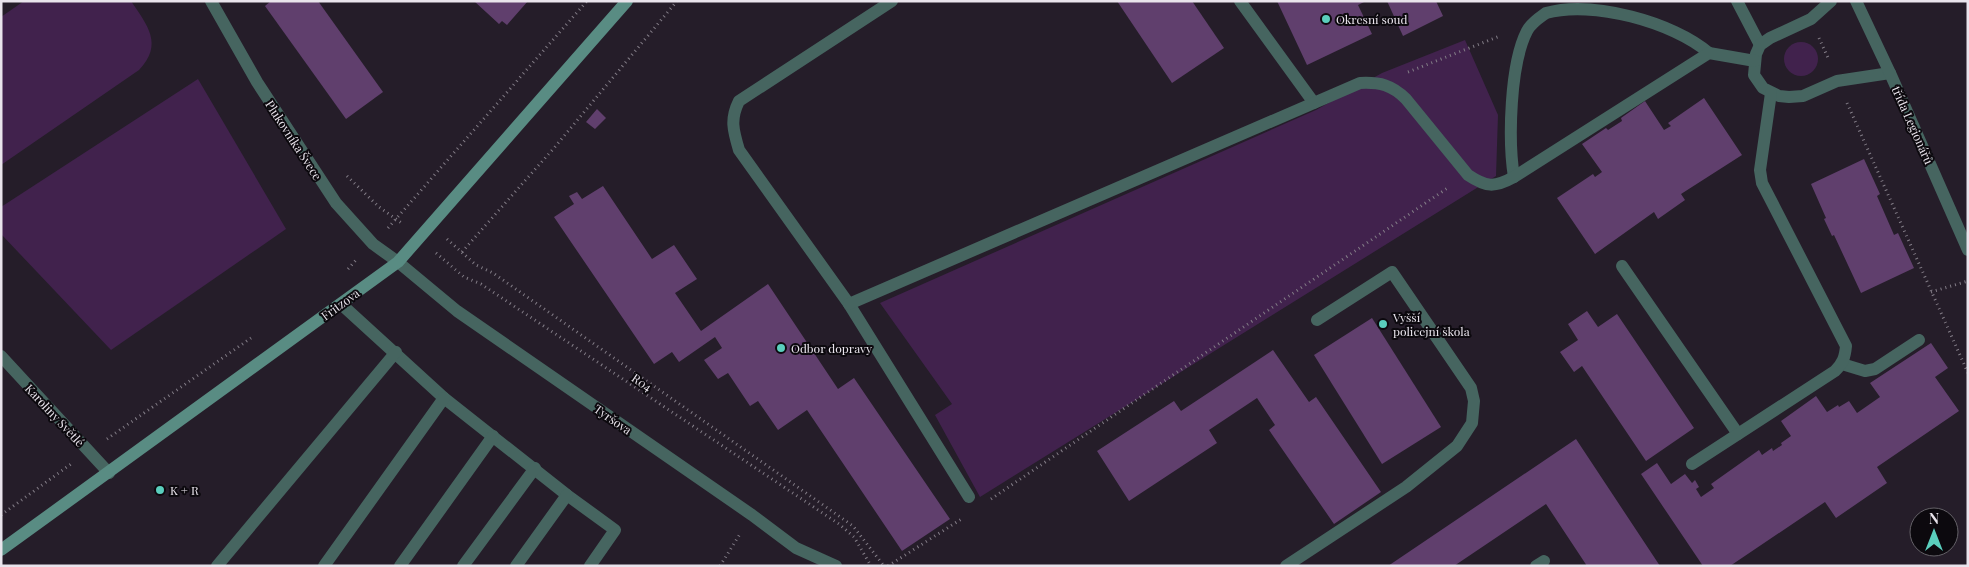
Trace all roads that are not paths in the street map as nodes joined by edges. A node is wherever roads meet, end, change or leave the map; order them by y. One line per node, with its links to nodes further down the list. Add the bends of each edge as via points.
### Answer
1 (210, 1): 16 (street, Plukovníka Švece, via 257,82 336,203 373,244)
2 (892, 1): 19 (street, via 739,101 733,113 739,150)
3 (1240, 1): 13 (street)
4 (1737, 1): 8 (street)
5 (1831, 1): 8 (street, via 1811,18)
6 (1856, 1): 11 (street, třída Legionářů)
7 (626, 2): 16 (street, Fritzova)
8 (1760, 46): 10 (street)
9 (1709, 53): 10 (street); 14 (street); 14 (street, via 1671,27 1644,15 1601,3 1583,1 1550,10 1527,30 1520,50 1514,82 1510,144)
10 (1755, 61): 12 (street, via 1754,75)
11 (1890, 74): 12 (street, via 1837,81 1803,96); 15 (street, třída Legionářů)
12 (1771, 93): 24 (street, via 1760,170 1762,183 1846,346)
13 (1314, 103): 14 (street, via 1360,83 1384,84 1396,89 1406,99 1468,175 1492,186); 19 (street)
14 (1514, 177)
15 (1968, 250)
16 (398, 262): 18 (street, Fritzova); 40 (street, Tyršova, via 456,311 796,548)
17 (1622, 266): 26 (street)
18 (341, 304): 22 (street); 30 (street, Fritzova)
19 (849, 304): 32 (street)
20 (1317, 320): 41 (street, via 1392,272 1471,388 1474,401 1472,423 1457,446 1406,487)
21 (1918, 340): 24 (street, via 1875,369 1865,371)
22 (396, 352): 25 (street); 34 (street)
23 (1, 356): 30 (street, Karoliny Světlé)
24 (1842, 364): 26 (street)
25 (444, 398): 27 (street); 35 (street)
26 (1738, 434): 28 (street)
27 (493, 436): 29 (street); 36 (street)
28 (1692, 464)
29 (535, 468): 31 (street); 37 (street)
30 (109, 473): 33 (street, Fritzova)
31 (567, 495): 38 (street); 39 (street, via 615,530)
32 (969, 496)
33 (1, 550)
34 (217, 566)
35 (324, 566)
36 (400, 566)
37 (464, 566)
38 (516, 566)
39 (590, 566)
40 (836, 566)
41 (1286, 566)

